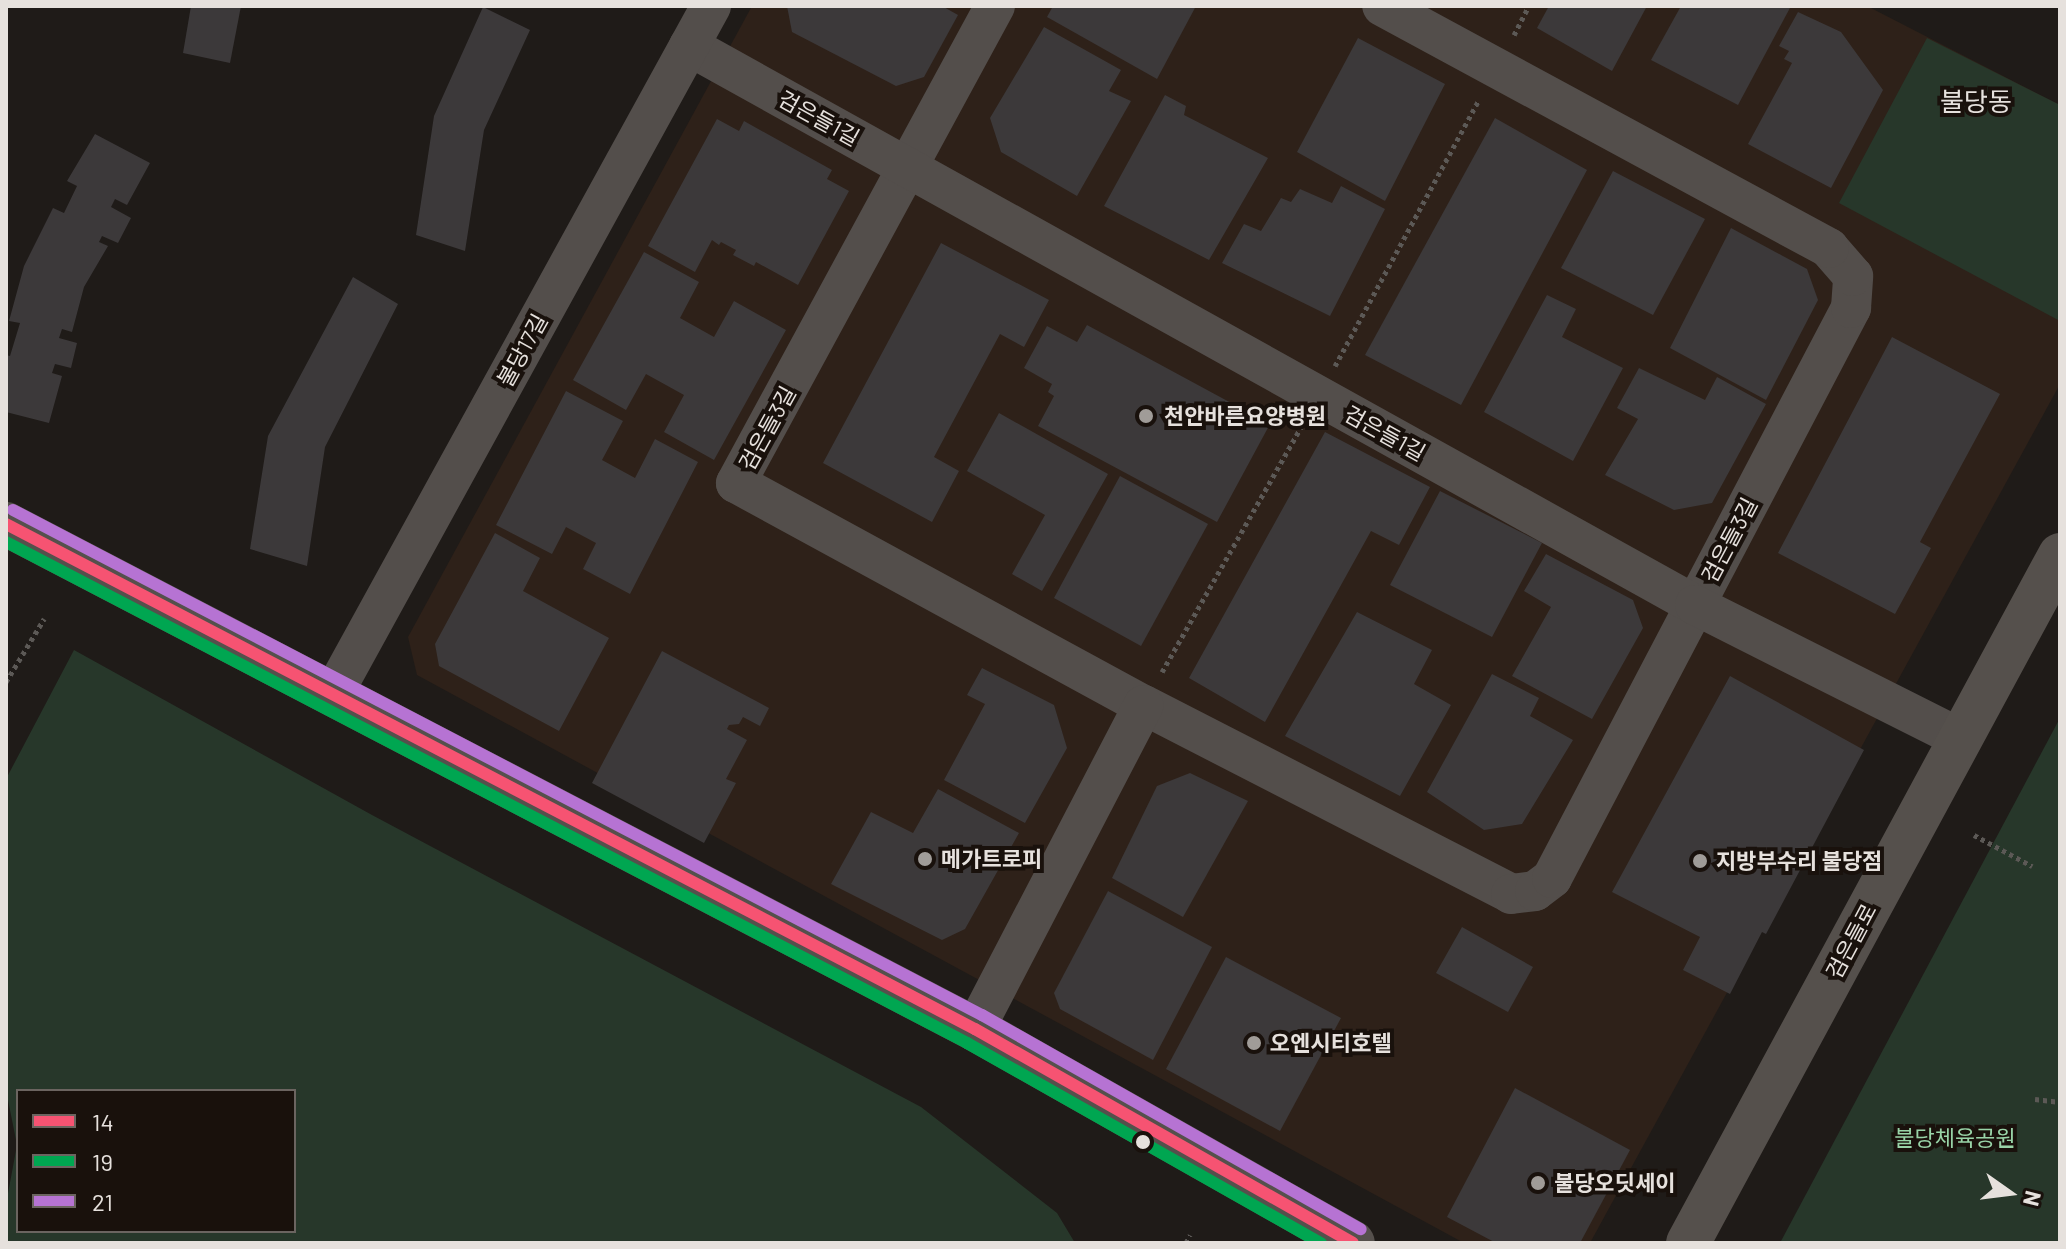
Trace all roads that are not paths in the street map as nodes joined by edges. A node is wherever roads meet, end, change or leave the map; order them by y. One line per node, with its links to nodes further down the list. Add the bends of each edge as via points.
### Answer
1 (711, 6): 4 (street, 불당17길)
2 (995, 6): 5 (street, 검은들3길)
3 (1382, 6): 8 (street, 검은들3길, via 1829,248 1853,276 1851,308)
4 (689, 46): 5 (street, 검은들1길); 9 (street, 불당17길)
5 (907, 168): 8 (street, 검은들1길); 10 (street, 검은들3길, via 736,483)
6 (6, 524): 9 (street)
7 (2060, 555): 11 (street, 검은들로)
8 (1695, 605): 10 (street, 검은들3길, via 1552,878 1535,891 1511,894); 11 (street, 검은들1길)
9 (333, 694): 12 (street)
10 (1144, 705): 12 (street)
11 (1961, 739): 14 (street, 검은들로)
12 (975, 1029): 13 (street)
13 (1353, 1243)
14 (1688, 1243)

